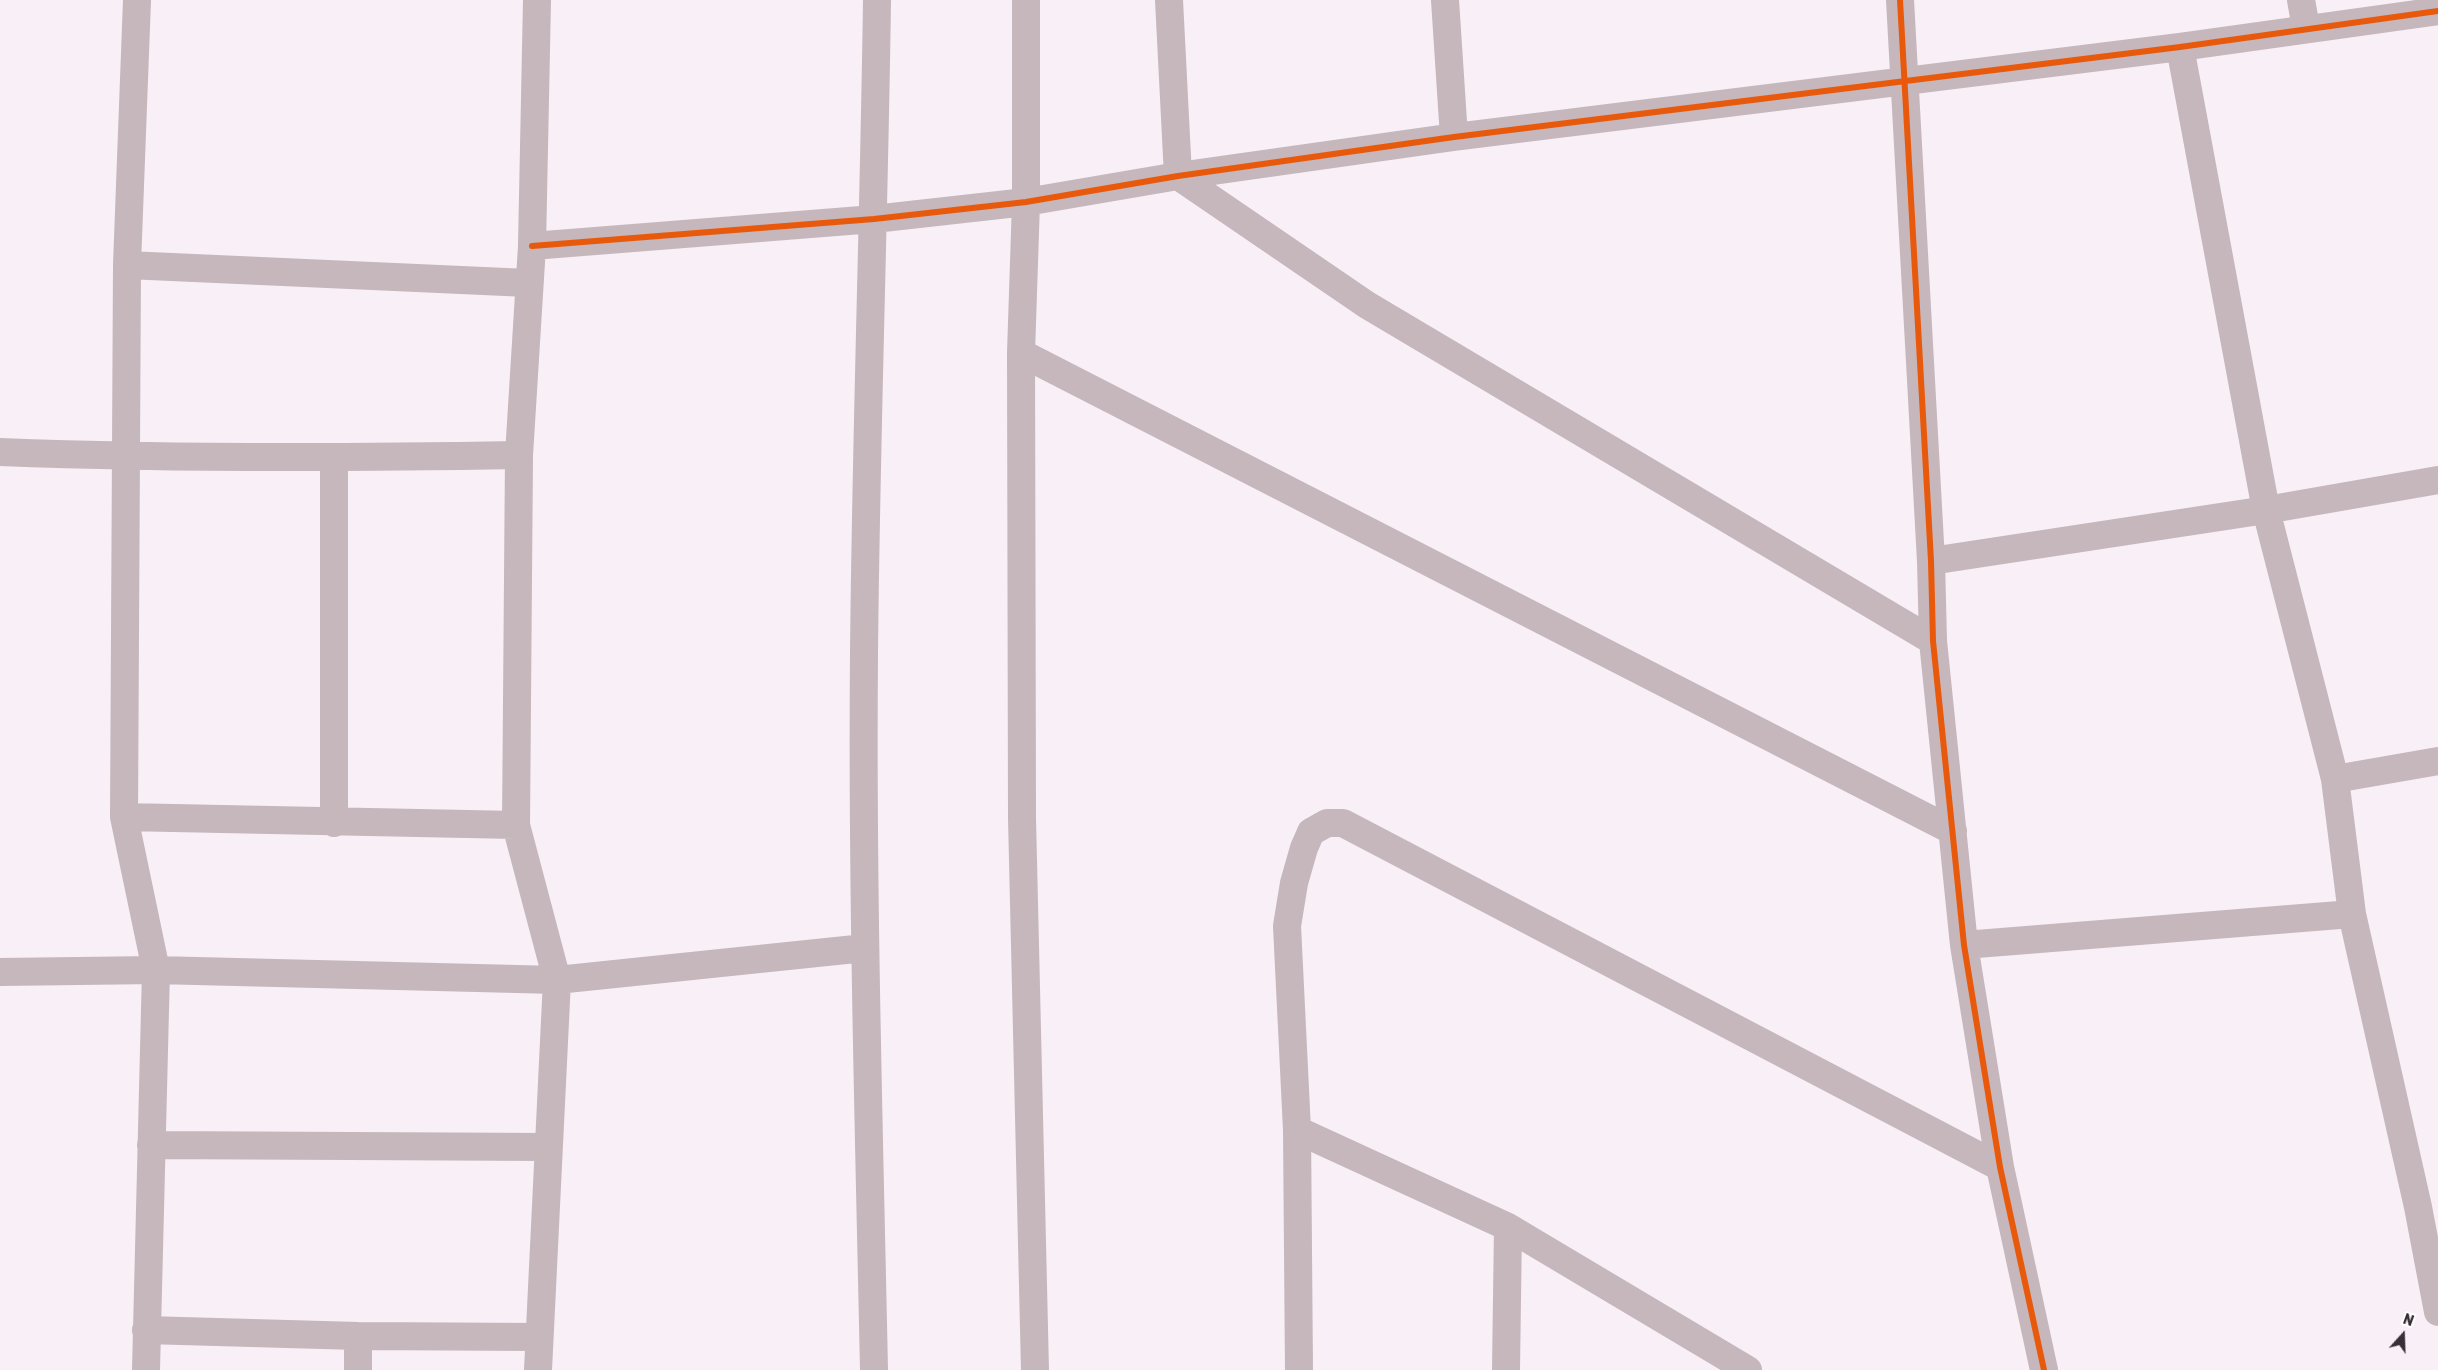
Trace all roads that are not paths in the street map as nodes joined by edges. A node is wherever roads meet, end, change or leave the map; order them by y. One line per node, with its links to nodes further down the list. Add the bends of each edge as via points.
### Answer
1 (137, 0): 18 (street)
2 (537, 0): 17 (street)
3 (877, 0): 16 (street)
4 (1026, 0): 15 (street)
5 (1168, 0): 14 (street)
6 (1445, 0): 13 (street)
7 (1900, 0): 12 (street)
8 (2301, 0): 10 (street)
9 (2438, 10): 10 (street)
10 (2306, 28): 11 (street)
11 (2180, 47): 12 (street); 26 (street)
12 (1904, 82): 13 (street); 27 (street)
13 (1454, 137): 14 (street)
14 (1178, 176): 15 (street); 28 (street, via 1368,305)
15 (1026, 202): 16 (street); 20 (street)
16 (874, 219): 17 (street); 37 (street, via 864,653)
17 (532, 246): 19 (street)
18 (127, 265): 19 (street); 23 (street)
19 (528, 283): 22 (street)
20 (1021, 353): 34 (street); 54 (street, via 1022,828)
21 (0, 452): 23 (street)
22 (519, 455): 24 (street); 33 (street)
23 (125, 457): 24 (street); 31 (street)
24 (334, 458): 32 (street)
25 (2438, 480): 26 (street)
26 (2266, 510): 27 (street); 30 (street)
27 (1931, 561): 28 (street)
28 (1933, 641): 34 (street)
29 (2438, 761): 30 (street)
30 (2336, 779): 35 (street)
31 (124, 817): 32 (street); 38 (street)
32 (334, 823): 33 (street)
33 (516, 825): 40 (street)
34 (1953, 831): 36 (street)
35 (2352, 914): 36 (street); 46 (street)
36 (1964, 945): 44 (street)
37 (865, 948): 40 (street); 53 (street)
38 (156, 970): 39 (street); 40 (street); 42 (street)
39 (0, 972)
40 (557, 980): 43 (street)
41 (1297, 1130): 44 (street, via 1289,918 1294,883 1311,832 1327,823 1343,823); 45 (street); 55 (street)
42 (151, 1144): 43 (street); 47 (street)
43 (548, 1147): 49 (street)
44 (2000, 1167): 58 (street)
45 (1508, 1227): 56 (street); 57 (street)
46 (2438, 1312)
47 (146, 1330): 48 (street); 50 (street)
48 (358, 1336): 49 (street); 51 (street)
49 (538, 1337): 52 (street)
50 (146, 1370)
51 (358, 1370)
52 (538, 1370)
53 (874, 1370)
54 (1035, 1370)
55 (1299, 1370)
56 (1506, 1370)
57 (1748, 1370)
58 (2044, 1370)

